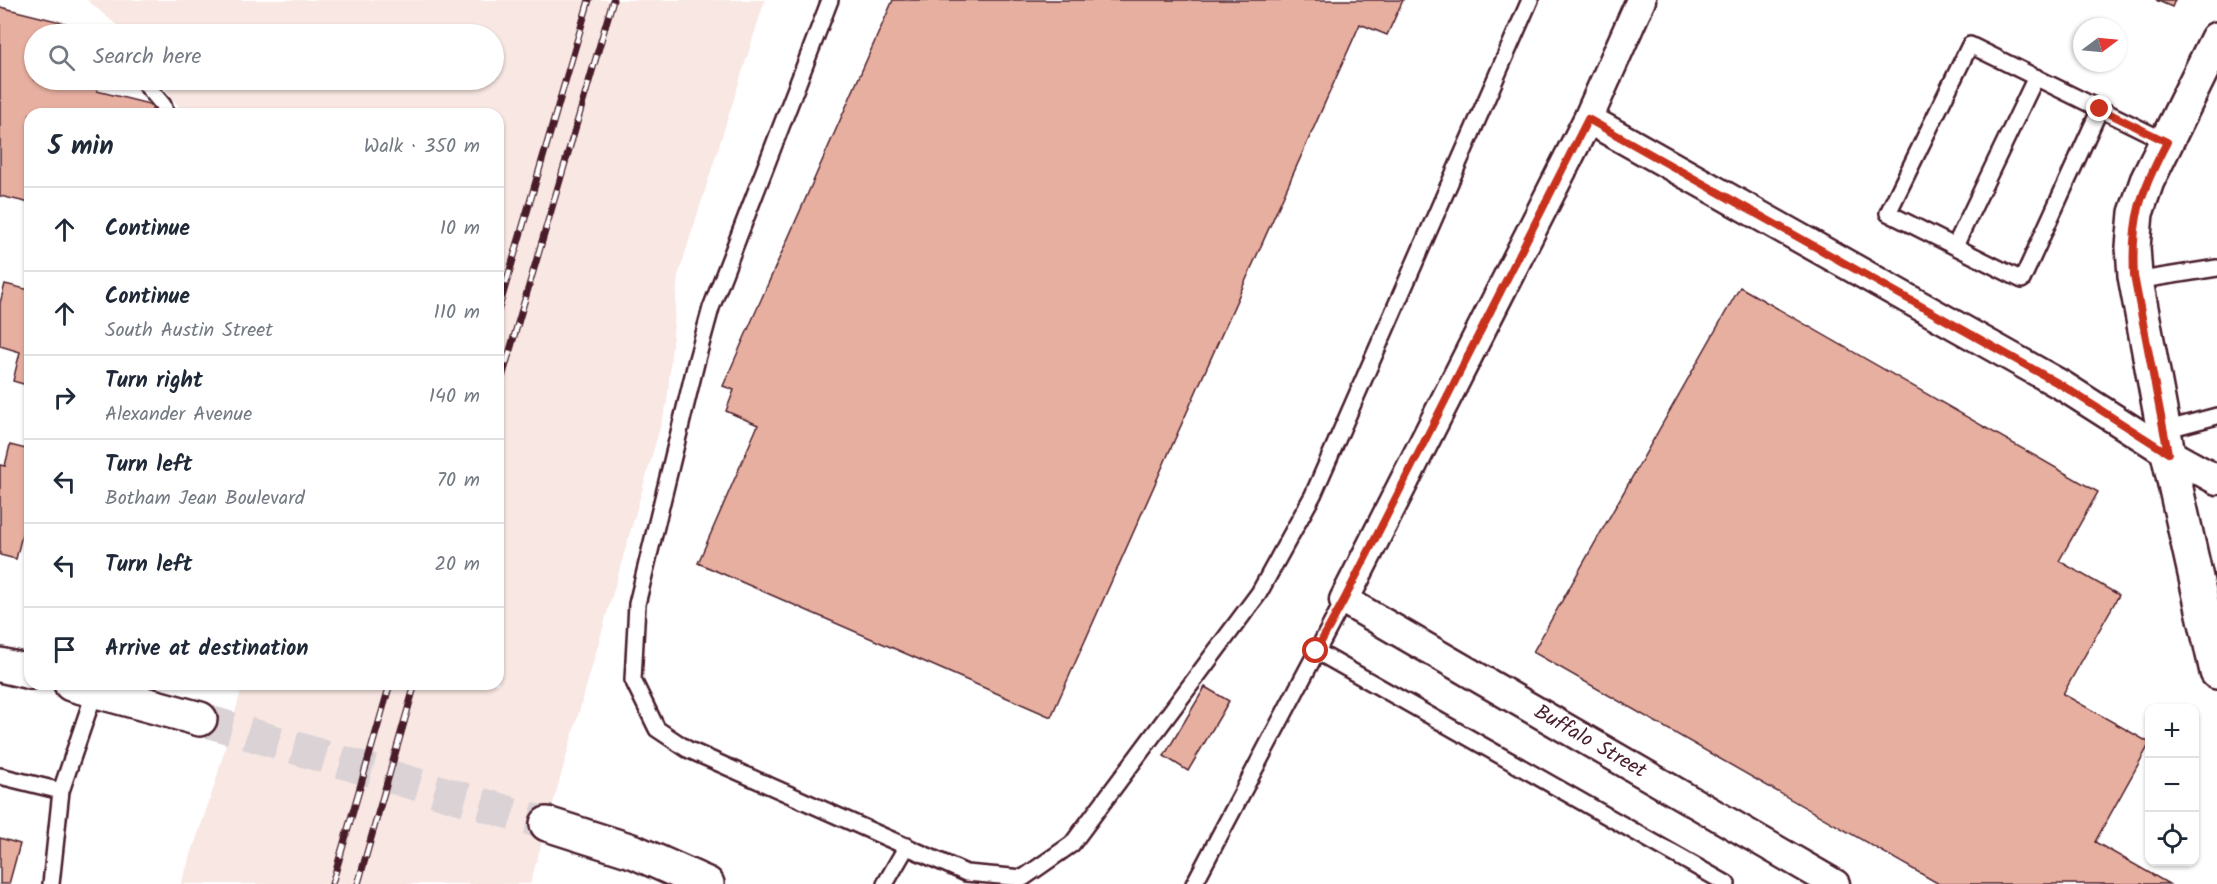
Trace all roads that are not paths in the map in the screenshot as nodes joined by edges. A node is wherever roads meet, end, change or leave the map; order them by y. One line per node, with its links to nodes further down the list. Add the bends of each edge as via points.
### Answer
1 (830, 0): 26 (lane, via 711,308 637,604 633,680 657,729 687,749)
2 (1530, 0): 26 (lane, via 1313,495 1259,593 1072,844 1023,878 966,873)
3 (1641, 0): 9 (street)
4 (2217, 39): 10 (main road)
5 (2036, 77): 8 (lane); 11 (lane); 11 (lane, via 1971,45 1888,213)
6 (150, 90): 7 (lane)
7 (164, 108)
8 (2100, 109): 10 (lane); 11 (lane, via 2022,280)
9 (1588, 119): 15 (street); 17 (street)
10 (2167, 142): 13 (main road, via 2136,213)
11 (1955, 246)
12 (2217, 268): 13 (lane)
13 (2135, 281): 15 (main road)
14 (2217, 416): 15 (lane)
15 (2166, 441): 16 (street); 19 (main road)
16 (2217, 480)
17 (1344, 600): 18 (lane); 32 (street, Buffalo Street)
18 (1316, 651): 30 (lane); 31 (lane)
19 (2217, 672)
20 (82, 690): 24 (lane)
21 (94, 690): 22 (main road)
22 (200, 719)
23 (0, 776): 24 (lane)
24 (61, 790): 27 (lane)
25 (548, 824): 28 (main road, via 635,852)
26 (907, 846): 29 (lane)
27 (51, 884)
28 (707, 884)
29 (885, 884)
30 (1194, 884)
31 (1727, 884)
32 (1835, 884)

